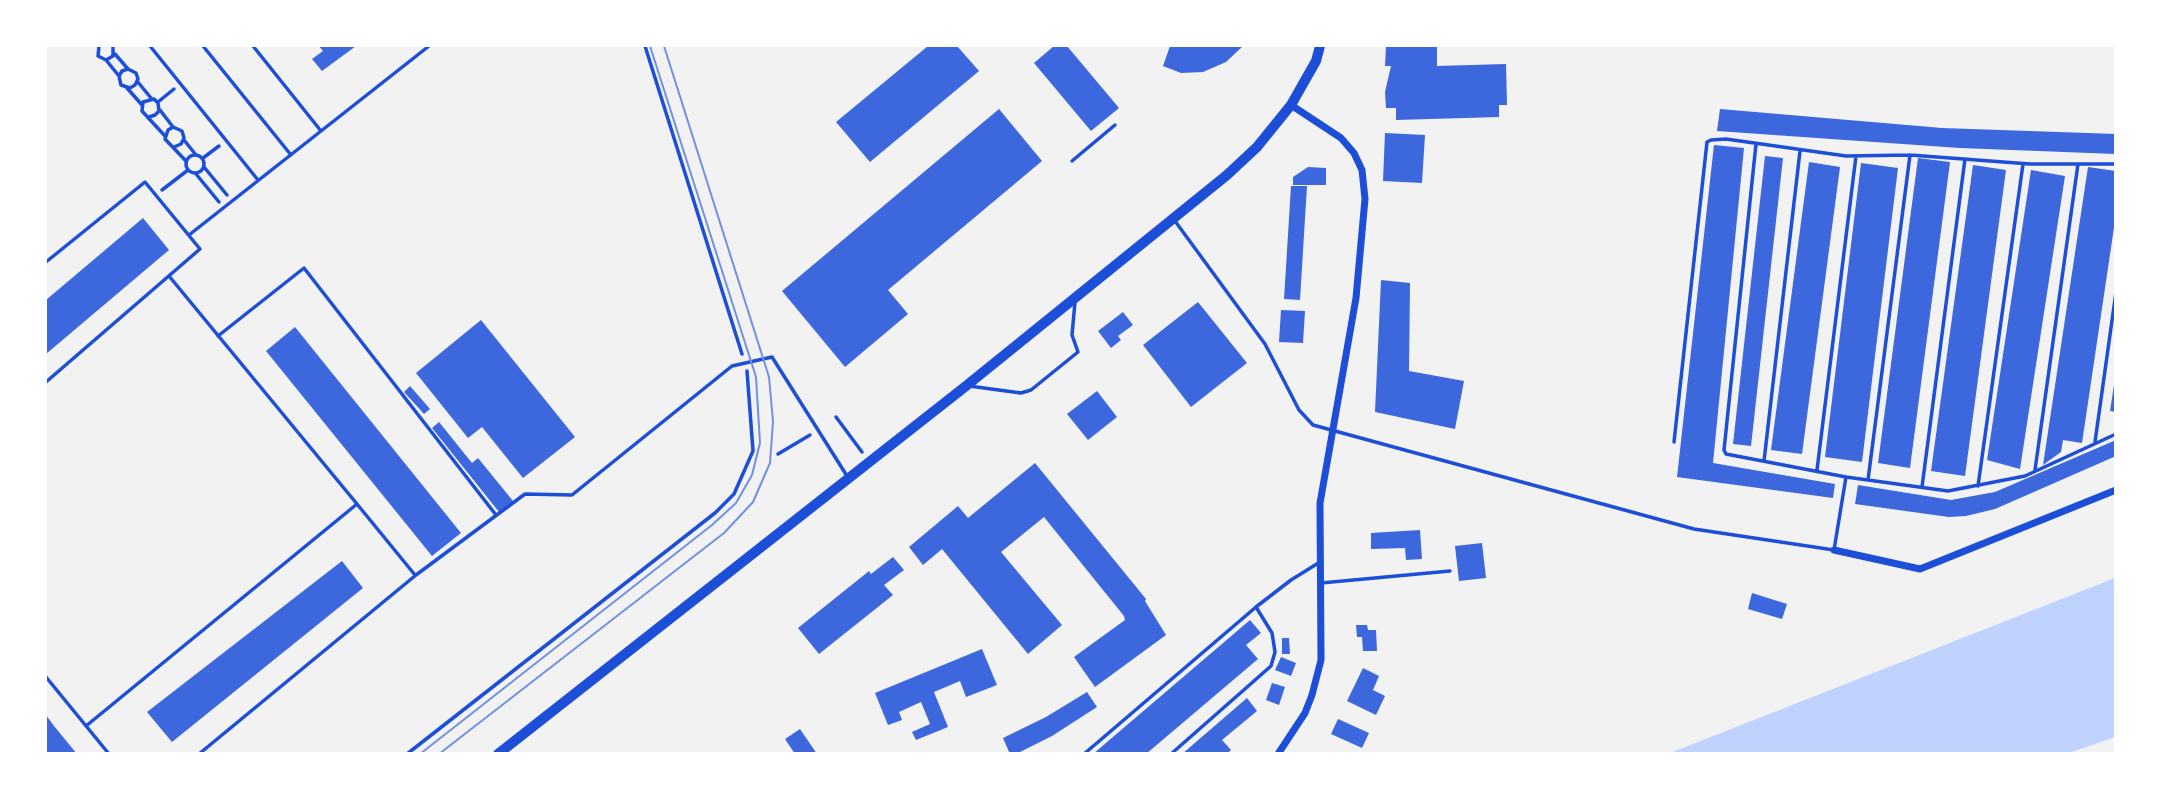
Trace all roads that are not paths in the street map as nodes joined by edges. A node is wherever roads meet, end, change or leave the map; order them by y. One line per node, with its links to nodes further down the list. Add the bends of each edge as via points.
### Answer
1 (150, 46): 17 (lane)
2 (203, 46): 10 (lane)
3 (253, 46): 7 (lane)
4 (429, 46): 7 (lane)
5 (1321, 46): 6 (main road)
6 (1291, 105): 18 (main road, via 1257,147); 27 (street, via 1341,138 1362,170 1365,199 1356,298)
7 (321, 131): 10 (lane)
8 (1756, 144): 9 (lane); 29 (lane, via 1726,139 1707,142); 31 (lane, via 1724,450 1728,455)
9 (1800, 150): 12 (lane); 31 (lane)
10 (291, 155): 17 (lane)
11 (1910, 155): 12 (lane); 13 (lane); 36 (lane)
12 (1856, 156): 33 (lane)
13 (1965, 159): 14 (lane); 38 (lane)
14 (2023, 164): 15 (lane); 37 (lane)
15 (2078, 164): 16 (lane); 32 (lane)
16 (2116, 164)
17 (258, 180): 19 (lane)
18 (1174, 220): 23 (main road); 27 (lane, via 1265,344 1299,410 1313,425)
19 (189, 235): 20 (lane, via 145,182); 21 (lane, via 200,249)
20 (46, 262)
21 (169, 276): 24 (lane); 25 (lane)
22 (2116, 292): 30 (lane)
23 (1075, 298): 26 (main road); 26 (lane, via 1072,335 1078,352 1031,390 1003,392)
24 (218, 336): 40 (lane); 41 (lane, via 304,268)
25 (46, 382)
26 (967, 386): 35 (main road)
27 (1332, 431): 42 (lane, via 1694,529); 43 (street, via 1320,503)
28 (2116, 435): 30 (lane)
29 (1674, 442)
30 (2095, 443): 32 (lane)
31 (1764, 461): 33 (lane)
32 (2035, 470): 37 (lane)
33 (1817, 471): 34 (lane)
34 (1846, 477): 36 (lane); 42 (lane)
35 (848, 478): 41 (lane, via 772,357 732,366 572,495 524,494); 52 (main road)
36 (1868, 480): 38 (lane)
37 (1978, 486): 38 (lane, via 1948,491)
38 (1922, 487)
39 (2116, 490): 42 (street, via 1920,569)
40 (357, 504): 45 (lane); 49 (lane)
41 (496, 515): 45 (lane)
42 (1835, 550)
43 (1321, 561): 46 (street); 47 (lane)
44 (1450, 571): 46 (lane)
45 (416, 575): 51 (lane)
46 (1321, 583): 55 (street, via 1317,677 1305,713)
47 (1256, 607): 53 (lane); 54 (lane, via 1272,633 1275,652 1270,666)
48 (46, 677): 49 (lane)
49 (86, 726): 50 (lane)
50 (108, 754)
51 (199, 754)
52 (498, 754)
53 (1084, 754)
54 (1171, 754)
55 (1278, 754)

